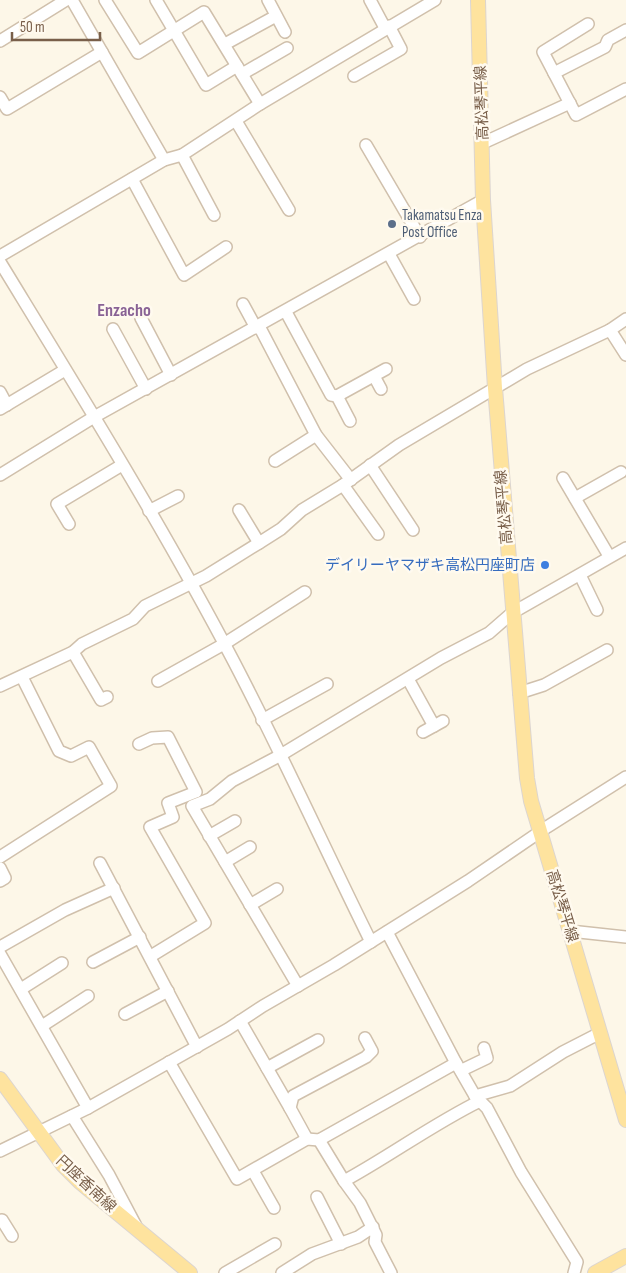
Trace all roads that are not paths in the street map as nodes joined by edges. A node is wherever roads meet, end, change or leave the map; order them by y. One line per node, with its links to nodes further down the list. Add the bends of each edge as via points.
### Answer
1 (66, 0): 15 (street)
2 (72, 0): 18 (street)
3 (104, 0): 12 (street, via 138,52)
4 (156, 0): 12 (street)
5 (268, 0): 9 (street)
6 (370, 0): 11 (street)
7 (435, 0): 11 (street)
8 (478, 0): 27 (main road, 高松琴平線)
9 (276, 16): 14 (street); 16 (street)
10 (588, 24): 20 (street, via 543,52)
11 (387, 27): 21 (street, via 401,49); 25 (street)
12 (174, 30): 16 (street, via 204,12); 19 (street, via 206,85)
13 (626, 30): 20 (street, via 608,40 605,47)
14 (285, 32)
15 (0, 40)
16 (225, 44): 19 (street)
17 (287, 48): 19 (street)
18 (102, 52): 23 (street, via 7,109); 30 (street)
19 (239, 70): 25 (street)
20 (554, 73): 24 (street)
21 (354, 76)
22 (626, 89): 24 (street, via 576,115)
23 (0, 97)
24 (570, 103): 27 (street)
25 (260, 104): 26 (street)
26 (236, 121): 29 (street); 33 (street)
27 (483, 143): 32 (main road, 高松琴平線)
28 (366, 144): 35 (street)
29 (182, 155): 30 (street); 34 (street)
30 (164, 160): 31 (street)
31 (132, 179): 36 (street, via 184,275); 38 (street)
32 (483, 200): 35 (street); 53 (main road, 高松琴平線)
33 (289, 210)
34 (214, 215)
35 (420, 236): 37 (street)
36 (226, 247)
37 (389, 254): 40 (street); 42 (street)
38 (0, 256)
39 (0, 262): 49 (street)
40 (414, 299)
41 (243, 304): 45 (street)
42 (286, 312): 45 (street); 57 (street, via 331,395)
43 (141, 318): 51 (street)
44 (626, 319): 47 (street)
45 (258, 327): 51 (street); 61 (street)
46 (113, 329): 54 (street)
47 (610, 330): 48 (street); 53 (street, via 554,355)
48 (626, 355)
49 (65, 370): 58 (street); 59 (street)
50 (386, 370): 52 (street)
51 (171, 375): 54 (street)
52 (374, 376): 55 (street); 57 (street)
53 (494, 388): 64 (street); 83 (main road, 高松琴平線)
54 (146, 389): 59 (street)
55 (381, 390)
56 (0, 392): 58 (street)
57 (337, 396): 60 (street)
58 (4, 407)
59 (94, 417): 63 (street); 66 (street)
60 (350, 421)
61 (316, 435): 62 (street); 68 (street)
62 (276, 462)
63 (122, 465): 72 (street); 73 (street, via 57,504)
64 (370, 465): 68 (street); 74 (street)
65 (621, 472): 70 (street)
66 (0, 475)
67 (563, 478): 70 (street)
68 (347, 483): 75 (street); 76 (street, via 302,510)
69 (178, 496): 72 (street)
70 (575, 498): 78 (street)
71 (239, 510): 76 (street)
72 (149, 512): 80 (street)
73 (69, 524)
74 (413, 530)
75 (378, 534)
76 (259, 543): 80 (street, via 206,576)
77 (626, 548): 78 (street)
78 (609, 556): 79 (street)
79 (580, 575): 82 (street); 83 (street)
80 (190, 582): 84 (street); 86 (street, via 145,606 133,619)
81 (305, 592): 84 (street)
82 (597, 610)
83 (512, 613): 88 (street, via 489,633); 92 (main road, 高松琴平線)
84 (224, 644): 89 (street); 94 (street)
85 (607, 650): 92 (street, via 544,685)
86 (72, 652): 87 (street); 93 (street, via 101,700)
87 (22, 677): 91 (street); 103 (street, via 59,751 71,756 88,747 111,786)
88 (408, 679): 95 (street, via 439,724); 97 (street)
89 (158, 681)
90 (327, 684): 94 (street)
91 (0, 686)
92 (519, 693): 100 (main road, 高松琴平線, via 527,778)
93 (107, 697)
94 (262, 720): 97 (street)
95 (423, 732)
96 (139, 744): 118 (street, via 152,738 168,737 196,792 168,802 173,816 150,827 205,923)
97 (279, 756): 101 (street, via 232,781 210,799 192,806); 115 (street)
98 (626, 777): 100 (street)
99 (236, 821): 101 (street)
100 (540, 832): 111 (main road, 高松琴平線); 112 (street)
101 (210, 836): 105 (street)
102 (250, 847): 105 (street)
103 (0, 857)
104 (100, 862): 108 (street)
105 (225, 862): 110 (street)
106 (0, 868): 107 (street, via 5,878)
107 (0, 881)
108 (114, 888): 113 (street); 116 (street, via 65,910)
109 (277, 888): 110 (street)
110 (250, 905): 121 (street)
111 (570, 931): 114 (street); 128 (main road, 高松琴平線)
112 (387, 932): 115 (street); 134 (street)
113 (140, 937): 118 (street); 119 (street)
114 (626, 937)
115 (371, 942): 121 (street)
116 (0, 947)
117 (0, 954): 122 (street)
118 (151, 956): 123 (street)
119 (93, 962)
120 (62, 963): 122 (street)
121 (298, 986): 126 (street)
122 (21, 989): 127 (street)
123 (168, 991): 125 (street); 131 (street)
124 (88, 996): 127 (street)
125 (125, 1014)
126 (240, 1021): 131 (street); 135 (street)
127 (42, 1026): 138 (street)
128 (600, 1033): 137 (street, via 562,1052 510,1086); 141 (main road, 高松琴平線)
129 (365, 1038): 139 (street, via 372,1050 366,1057 293,1096)
130 (318, 1040): 135 (street)
131 (197, 1047): 133 (street)
132 (484, 1048): 134 (street, via 487,1058)
133 (169, 1062): 138 (street); 145 (street, via 237,1180)
134 (459, 1067): 137 (street); 143 (street)
135 (267, 1068): 139 (street)
136 (0, 1079): 142 (main road, 円座香南線)
137 (478, 1098): 146 (street); 160 (street, via 487,1108 521,1172 577,1262)
138 (88, 1108): 140 (street)
139 (290, 1108): 143 (street)
140 (72, 1116): 142 (street); 151 (street)
141 (626, 1120)
142 (37, 1131): 144 (street); 151 (main road, 円座香南線, via 74,1177)
143 (313, 1139): 145 (street); 146 (street)
144 (0, 1150)
145 (253, 1171): 148 (street)
146 (344, 1181): 150 (street)
147 (317, 1197): 154 (street)
148 (274, 1208)
149 (0, 1222): 152 (street, via 2,1220)
150 (372, 1228): 154 (street); 159 (street, via 375,1242)
151 (139, 1231): 156 (main road, 円座香南線)
152 (12, 1236)
153 (275, 1244): 157 (street)
154 (341, 1244): 158 (street, via 312,1254)
155 (626, 1256): 161 (main road)
156 (190, 1273)
157 (225, 1273)
158 (282, 1273)
159 (391, 1273)
160 (574, 1273)
161 (596, 1273)

